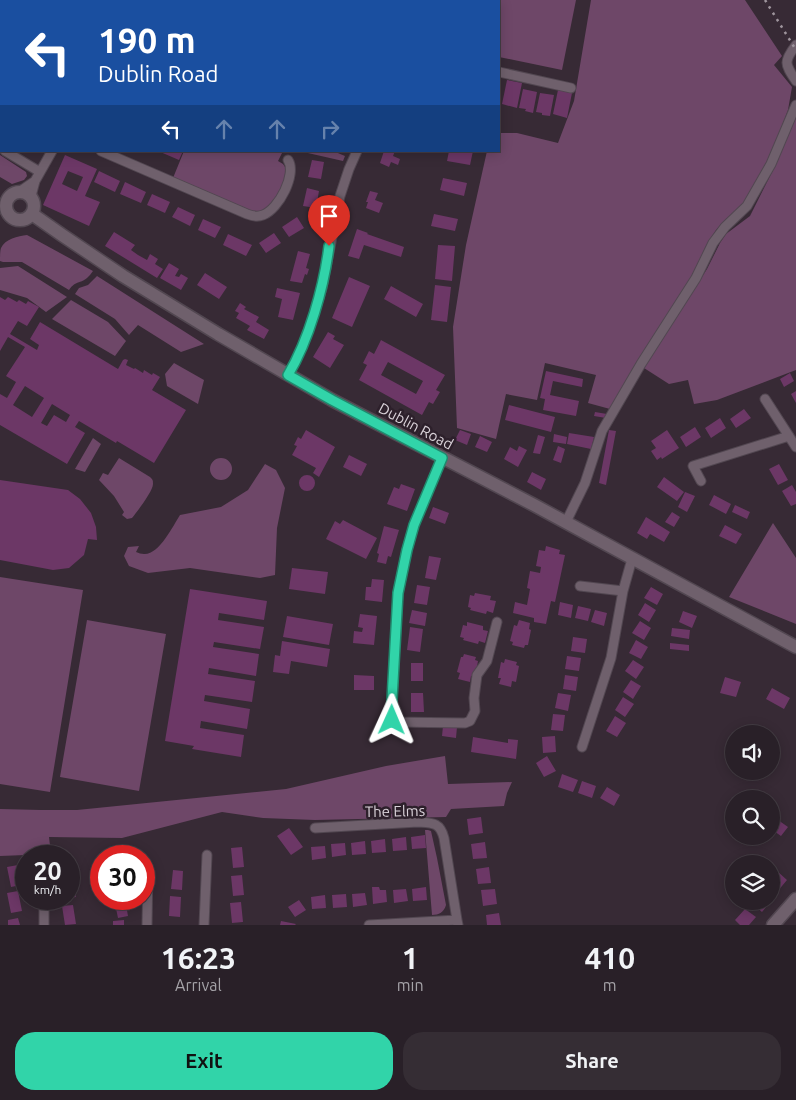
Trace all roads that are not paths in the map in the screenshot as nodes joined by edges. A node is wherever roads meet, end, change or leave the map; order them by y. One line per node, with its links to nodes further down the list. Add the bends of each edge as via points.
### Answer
1 (796, 45): 3 (street, via 786,60 787,68)
2 (500, 72): 4 (street)
3 (796, 81)
4 (571, 88)
5 (796, 105): 20 (street, via 771,164 748,206 725,226 717,238 602,431 585,483)
6 (7, 152): 11 (street)
7 (51, 152): 11 (street)
8 (102, 152): 10 (street, via 257,216 267,213 282,196 291,170)
9 (357, 152): 14 (street, via 340,196 322,288 307,336)
10 (288, 160)
11 (40, 172): 12 (street, via 35,180)
12 (15, 195): 13 (main road, via 34,205); 13 (main road, via 7,202 8,211 14,218 22,220)
13 (32, 214): 14 (main road, Dublin Road, via 123,276)
14 (288, 375): 18 (main road, Dublin Road)
15 (765, 399): 16 (street)
16 (789, 436): 17 (street); 19 (street, via 693,466)
17 (796, 446)
18 (442, 458): 20 (main road, Dublin Road); 24 (street, via 414,525 398,593 393,721 470,721 475,711 477,675 487,662)
19 (701, 480)
20 (566, 522): 21 (main road, Dublin Road)
21 (632, 559): 23 (street); 25 (main road, Dublin Road)
22 (580, 586): 23 (street)
23 (623, 591): 26 (street, via 611,658)
24 (498, 622)
25 (796, 647)
26 (582, 748)
27 (315, 828): 32 (street, The Elms, via 418,822 437,825 444,838)
28 (207, 855): 35 (street)
29 (796, 899): 37 (main road)
30 (44, 910): 33 (street)
31 (147, 910): 34 (street)
32 (458, 923): 36 (street, The Elms)
33 (44, 925)
34 (147, 925)
35 (204, 925)
36 (369, 925)
37 (773, 925)

